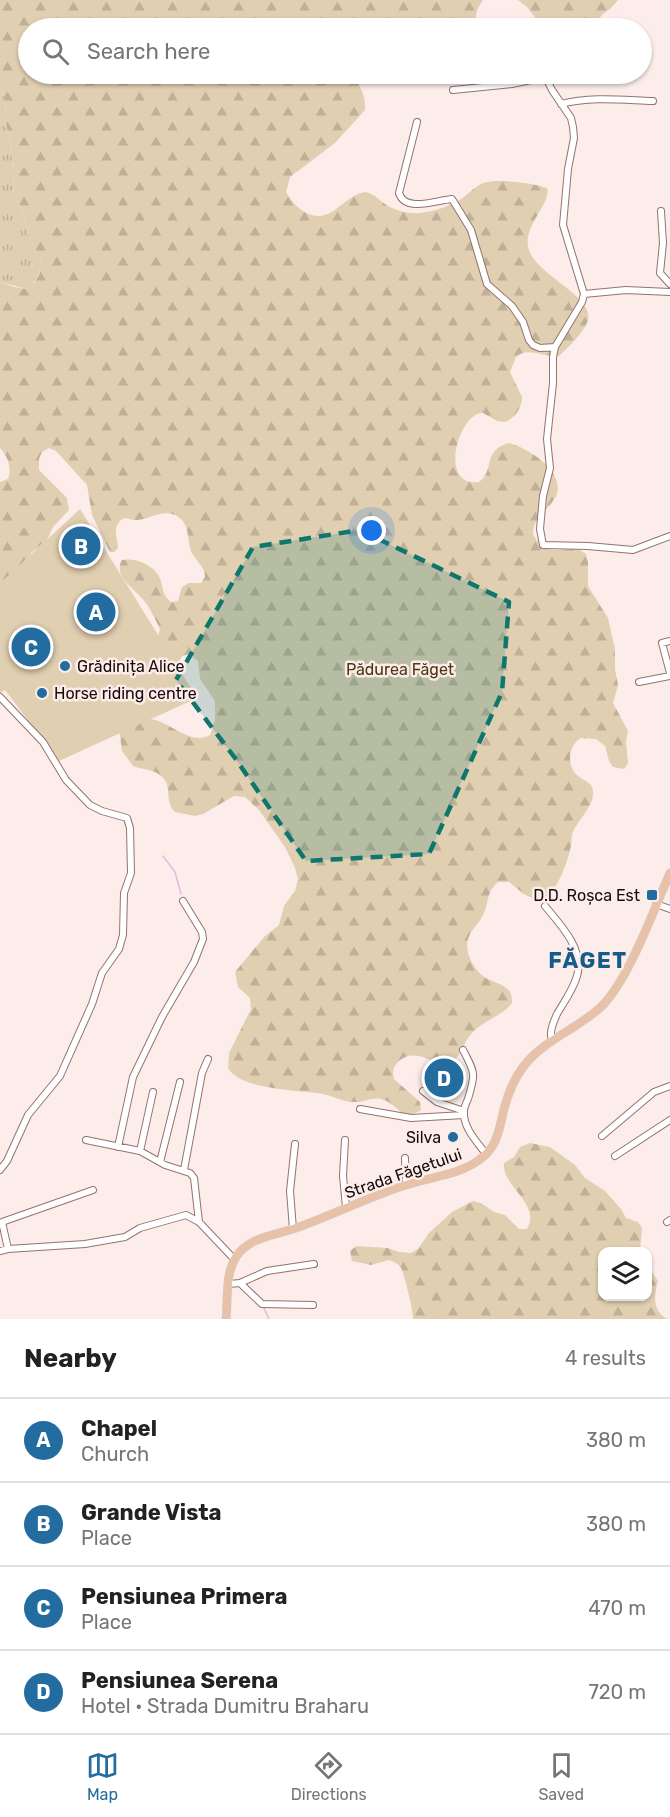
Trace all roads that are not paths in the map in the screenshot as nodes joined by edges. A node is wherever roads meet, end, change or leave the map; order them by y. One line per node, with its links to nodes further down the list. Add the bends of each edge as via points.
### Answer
1 (512, 84): 3 (street)
2 (550, 84): 5 (street)
3 (453, 90)
4 (653, 101): 5 (street, via 576,100)
5 (561, 104): 10 (street, via 571,118 574,138 563,225)
6 (417, 122): 11 (street, via 399,194 401,200 413,205 452,199 471,230 487,284 512,306 533,345)
7 (661, 211): 8 (street, via 660,273)
8 (670, 284)
9 (670, 292): 10 (street)
10 (584, 294): 11 (street)
11 (555, 347): 12 (street, via 547,439 550,468 540,530 543,544 633,550)
12 (670, 536)
13 (670, 641): 14 (street, via 662,643)
14 (670, 674): 15 (street)
15 (639, 682)
16 (0, 697): 42 (street, via 43,742 66,780 90,805 127,818 131,873 124,893 119,949 102,973 93,1004 60,1076 28,1115)
17 (670, 873): 19 (main road, Strada Făgetului)
18 (183, 901): 36 (street, via 202,932 202,939 194,962 133,1077)
19 (656, 904): 21 (street); 22 (main road, Strada Făgetului, via 611,995 596,1011)
20 (545, 906): 22 (street, via 566,932 578,968 574,984 553,1022)
21 (670, 909)
22 (552, 1041): 38 (main road, Strada Făgetului, via 530,1059 516,1078 496,1143)
23 (463, 1050): 30 (street, via 475,1078)
24 (208, 1059): 43 (street)
25 (180, 1082): 41 (street)
26 (670, 1086): 32 (street, via 654,1092)
27 (423, 1091): 30 (street, via 437,1102)
28 (153, 1092): 37 (street)
29 (360, 1109): 30 (street, via 411,1118)
30 (464, 1113): 38 (street, via 472,1136)
31 (670, 1120): 39 (street)
32 (602, 1136)
33 (86, 1140): 36 (street)
34 (345, 1140): 46 (street)
35 (295, 1144): 48 (street, via 290,1191)
36 (118, 1147): 37 (street)
37 (140, 1151): 41 (street)
38 (486, 1154): 44 (main road, Strada Făgetului, via 462,1168)
39 (615, 1156)
40 (405, 1158): 44 (street)
41 (160, 1162): 43 (street)
42 (0, 1170)
43 (184, 1170): 47 (street, via 194,1178)
44 (406, 1185): 46 (main road, Strada Făgetului)
45 (93, 1190): 49 (street, via 2,1222)
46 (346, 1207): 48 (main road, Strada Făgetului)
47 (198, 1222): 49 (street, via 186,1215 140,1228 125,1237); 51 (street)
48 (293, 1228): 51 (main road, Strada Făgetului, via 260,1238)
49 (8, 1249): 50 (street)
50 (0, 1251)
51 (234, 1259): 54 (main road)
52 (314, 1264): 53 (street, via 267,1271)
53 (240, 1283): 54 (street); 55 (street, via 262,1304)
54 (229, 1284): 56 (main road)
55 (313, 1305)
56 (226, 1319)

